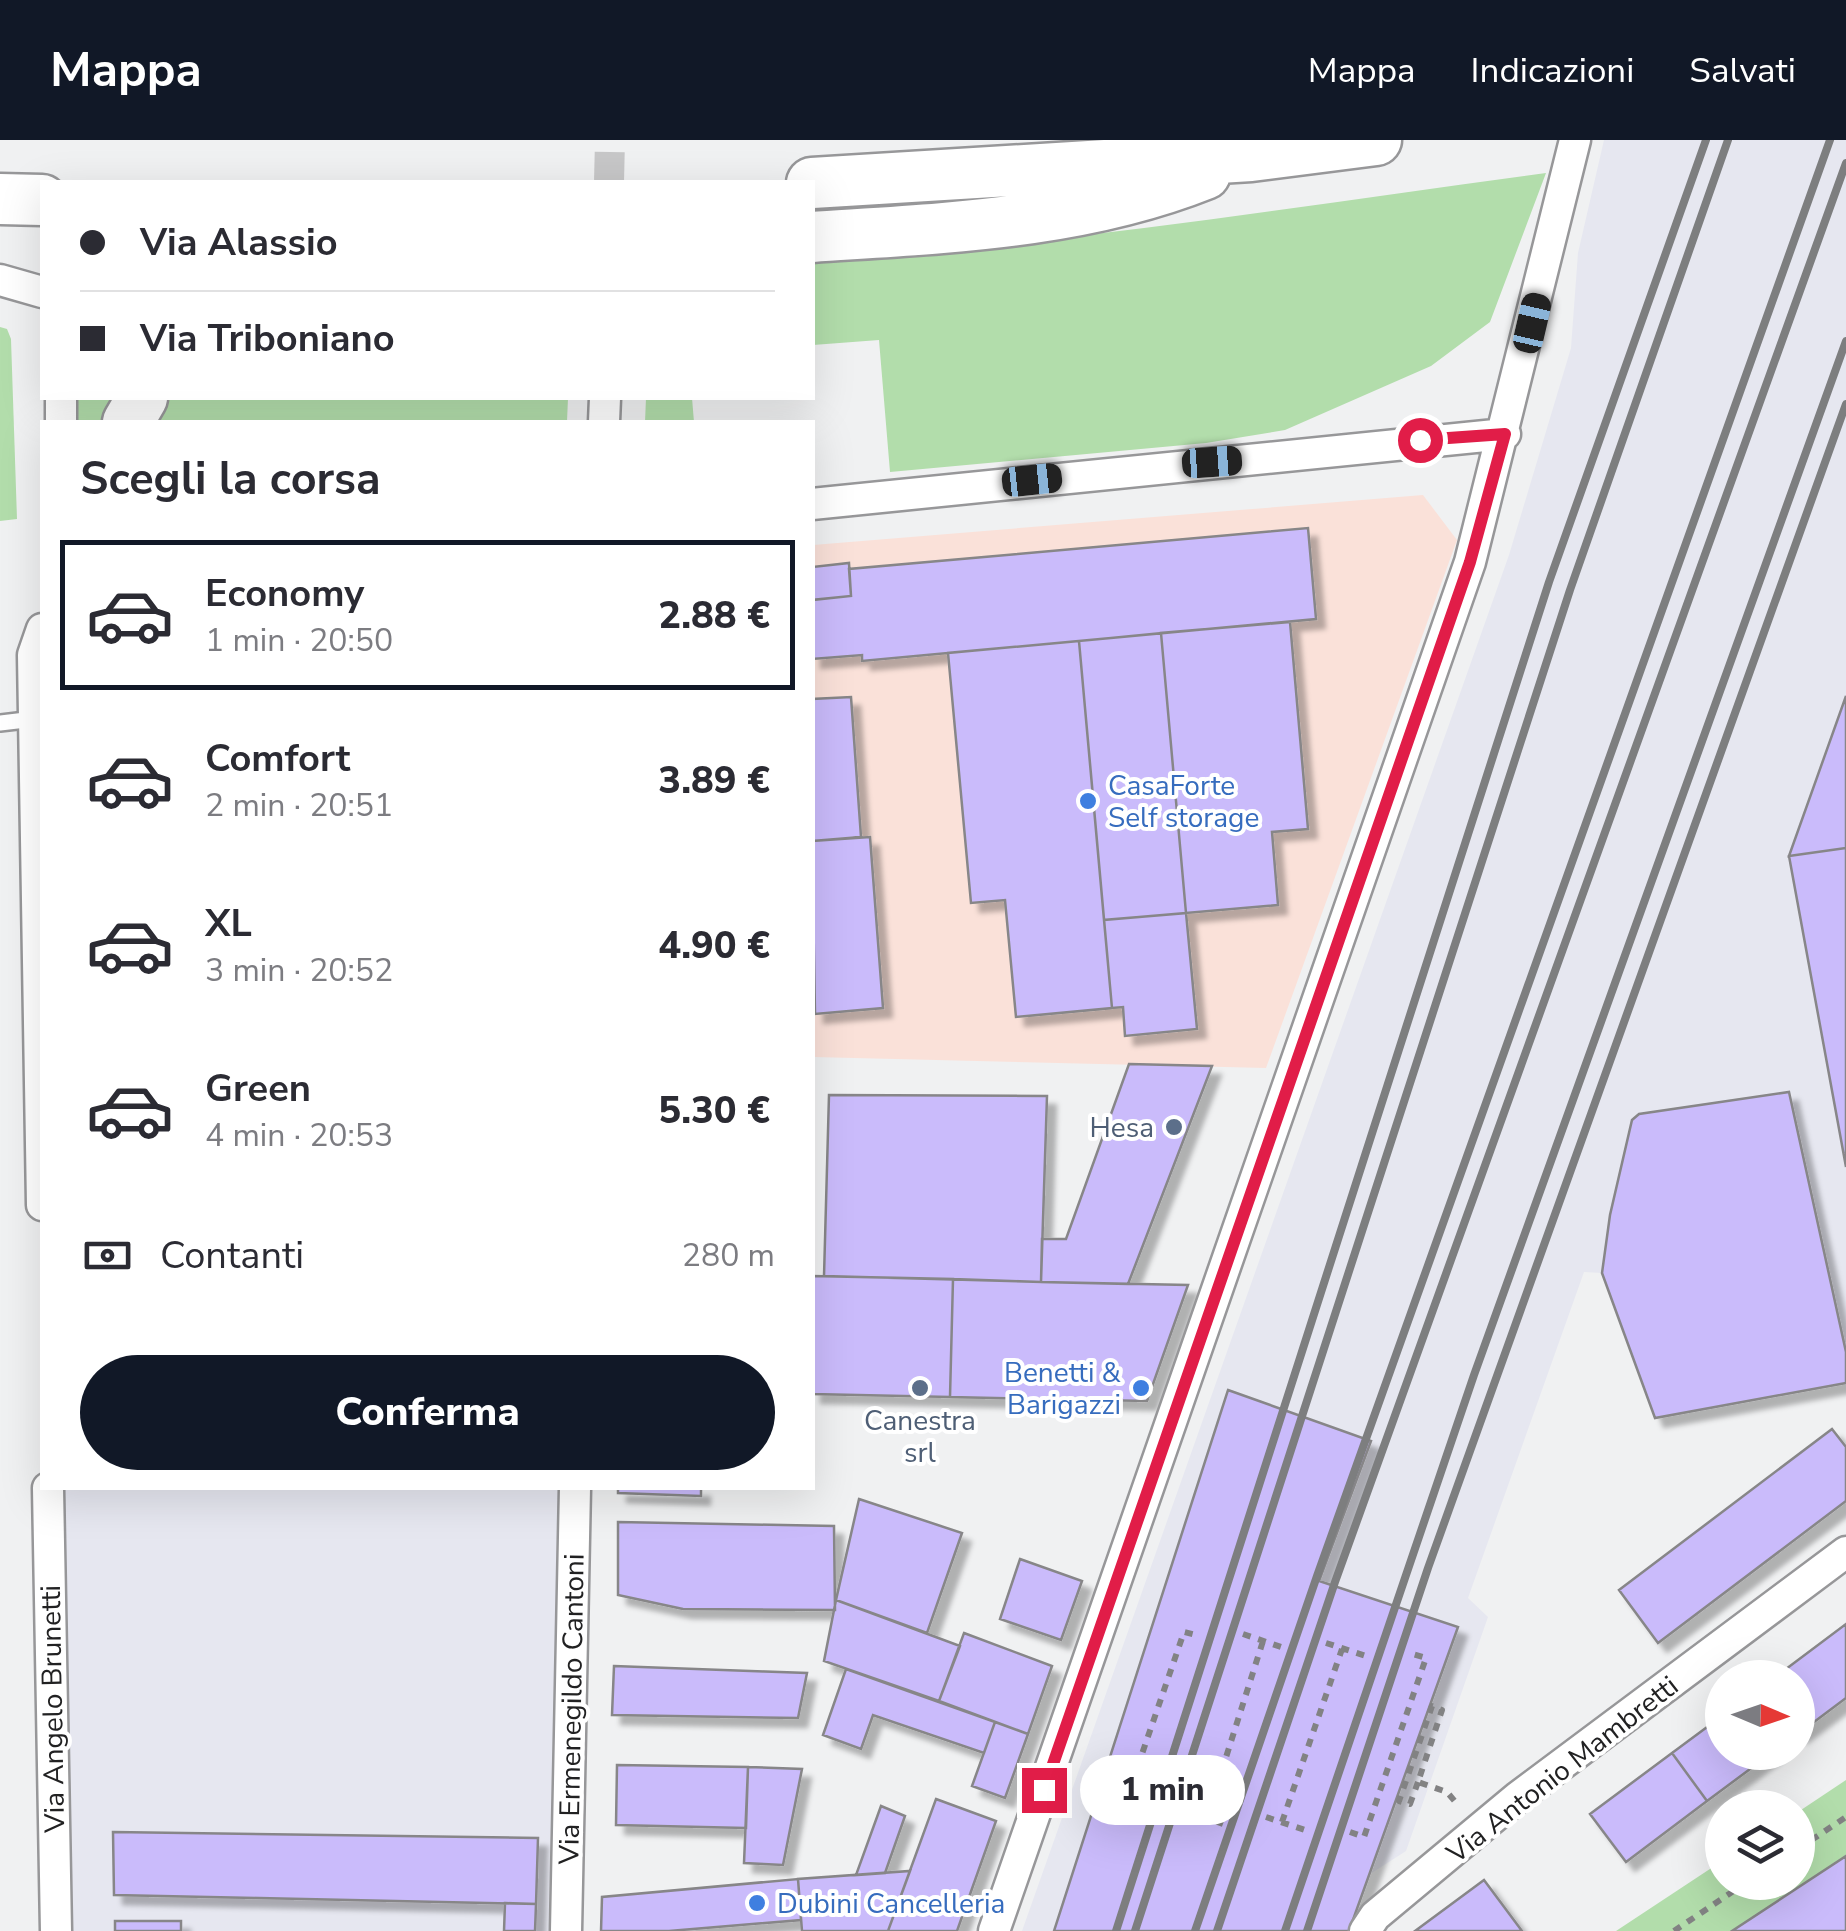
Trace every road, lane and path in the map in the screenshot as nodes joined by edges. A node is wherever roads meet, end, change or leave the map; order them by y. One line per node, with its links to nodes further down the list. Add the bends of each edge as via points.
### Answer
1 (1376, 140): 3 (highway)
2 (1575, 140): 10 (street)
3 (1251, 156): 4 (highway); 7 (highway, via 1148,196 1012,223)
4 (815, 183)
5 (0, 200): 6 (highway)
6 (40, 200)
7 (815, 237)
8 (0, 280): 9 (street)
9 (40, 291)
10 (1505, 434): 11 (street); 43 (street, via 1470,562)
11 (815, 504)
12 (40, 634): 13 (street, via 33,655)
13 (34, 718): 14 (lane); 15 (street)
14 (0, 723)
15 (40, 1084)
16 (48, 1490): 41 (street, Via Angelo Brunetti)
17 (575, 1490): 42 (street, Via Ermenegildo Cantoni)
18 (1846, 1552): 40 (street, Via Antonio Mambretti, via 1518,1797)
19 (1243, 1634): 21 (path)
20 (1200, 1636): 30 (path, via 1184,1632 1124,1809)
21 (1264, 1641): 23 (path); 33 (path)
22 (1326, 1643): 24 (path)
23 (1284, 1648)
24 (1342, 1649): 26 (path); 34 (path)
25 (1409, 1653): 37 (path, via 1426,1658 1364,1837)
26 (1366, 1656)
27 (1418, 1782): 27 (path, via 1442,1710 1432,1706 1399,1801 1410,1804); 28 (path, via 1447,1792)
28 (1458, 1805)
29 (1186, 1810): 33 (path)
30 (1142, 1815)
31 (1266, 1817): 34 (path)
32 (1846, 1817): 38 (path)
33 (1207, 1818): 35 (path)
34 (1282, 1822): 36 (path)
35 (1223, 1824)
36 (1308, 1831)
37 (1350, 1832)
38 (1815, 1838)
39 (1720, 1900): 44 (path)
40 (1370, 1924)
41 (56, 1931)
42 (566, 1931)
43 (994, 1931)
44 (1674, 1931)

